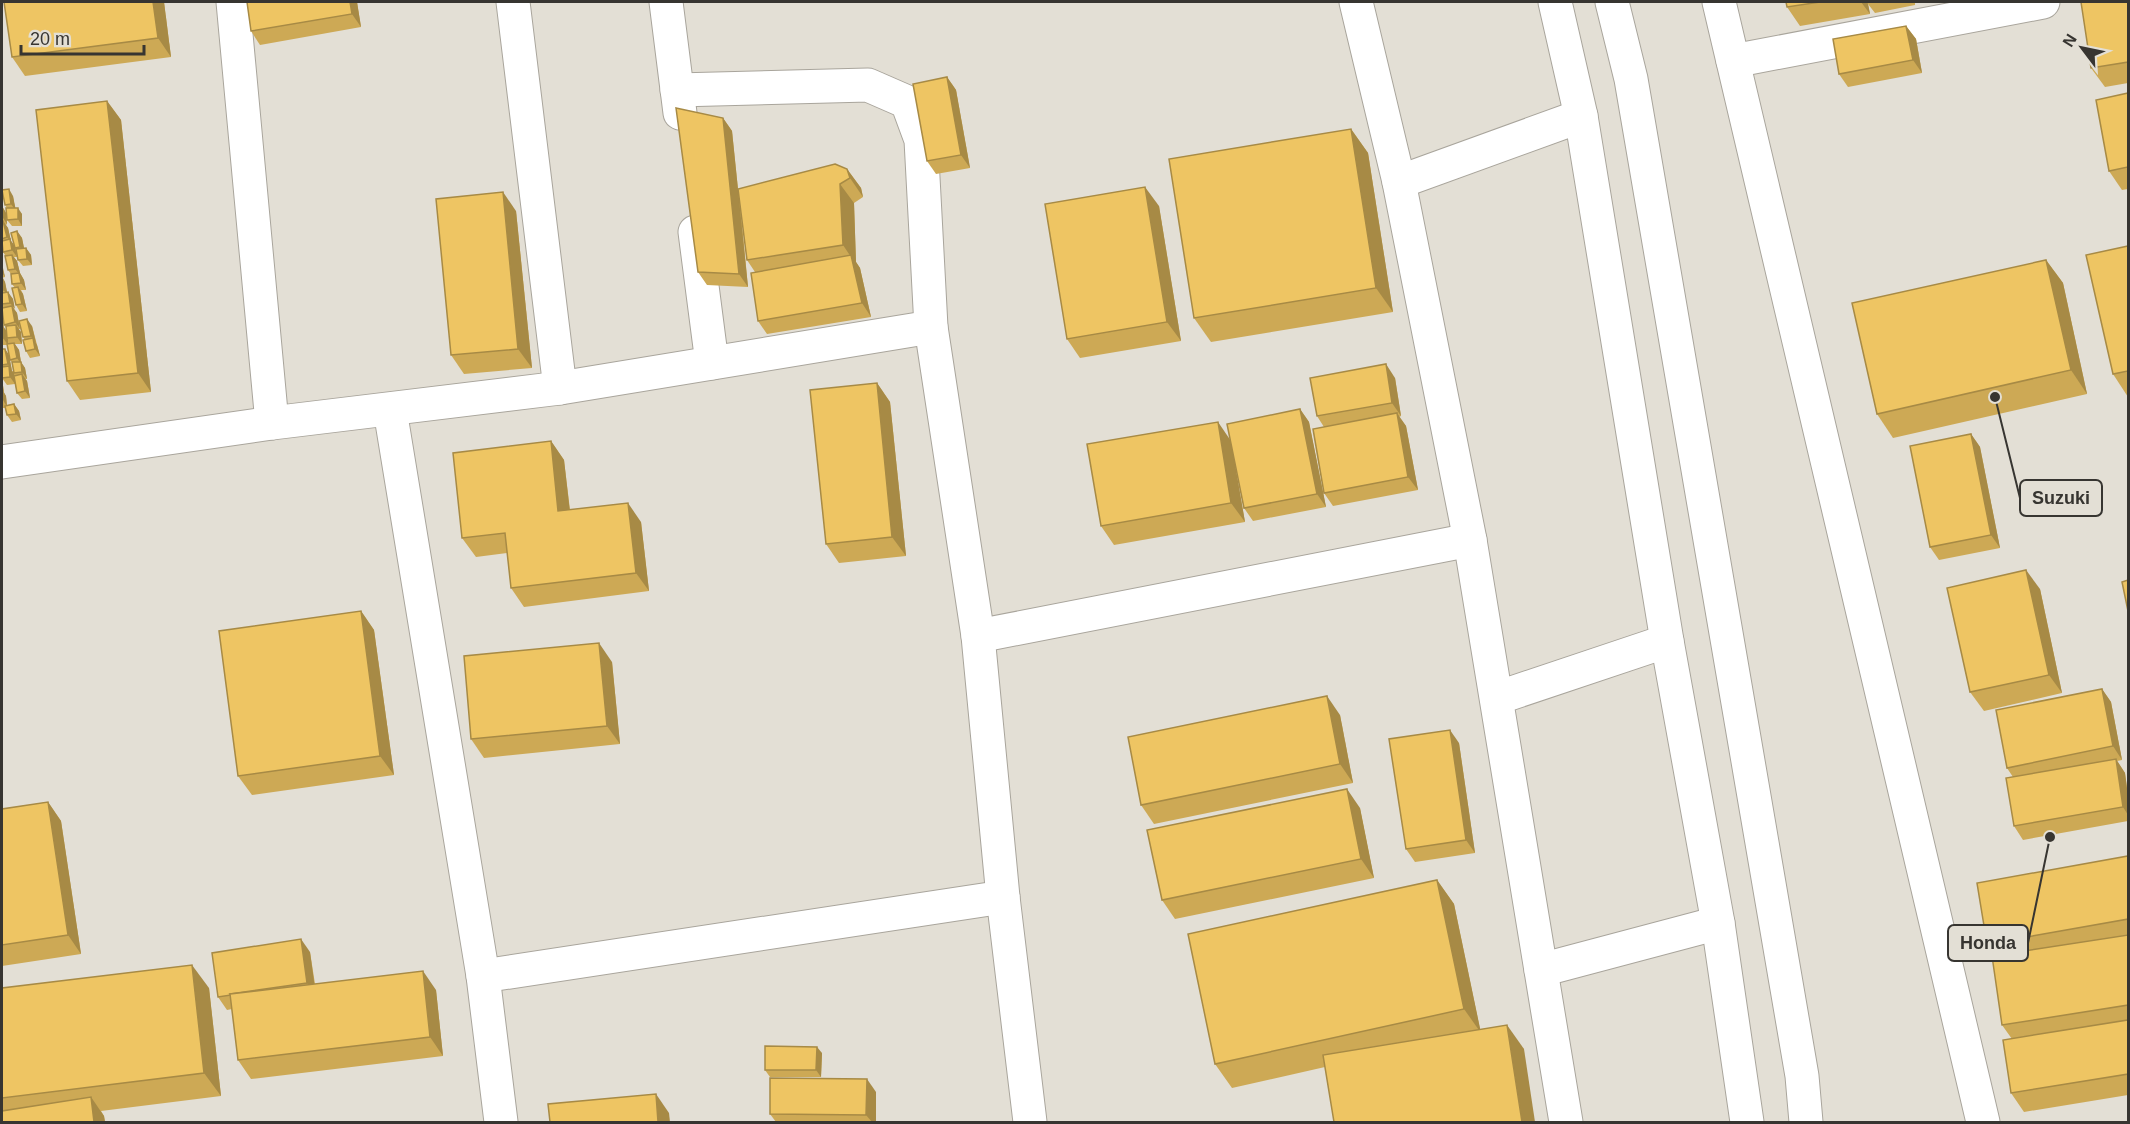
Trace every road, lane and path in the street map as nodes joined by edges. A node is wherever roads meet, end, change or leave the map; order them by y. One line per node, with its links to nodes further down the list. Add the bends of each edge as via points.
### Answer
1 (233, 2): 19 (street)
2 (513, 2): 17 (street)
3 (666, 2): 10 (street)
4 (1356, 2): 13 (street)
5 (1555, 2): 11 (street)
6 (1612, 2): 33 (street, via 1633,90 1800,1064)
7 (1719, 2): 9 (street)
8 (2043, 2): 9 (street)
9 (1733, 61): 34 (street)
10 (677, 90): 12 (street); 15 (street, via 868,85 907,102 921,140)
11 (1581, 116): 13 (street); 23 (street)
12 (683, 138)
13 (1399, 182): 21 (street)
14 (691, 197): 16 (street)
15 (931, 327): 16 (street); 22 (street)
16 (712, 363): 17 (street)
17 (560, 388): 18 (street)
18 (390, 410): 19 (street); 28 (street)
19 (272, 423): 20 (street)
20 (2, 462)
21 (1470, 540): 22 (street); 24 (street)
22 (978, 636): 25 (street)
23 (1667, 641): 24 (street); 26 (street)
24 (1497, 698): 27 (street)
25 (1003, 897): 28 (street); 30 (street)
26 (1718, 923): 27 (street); 32 (street)
27 (1541, 970): 31 (street)
28 (483, 976): 29 (street)
29 (501, 1122)
30 (1030, 1122)
31 (1566, 1122)
32 (1747, 1122)
33 (1806, 1122)
34 (1983, 1122)

